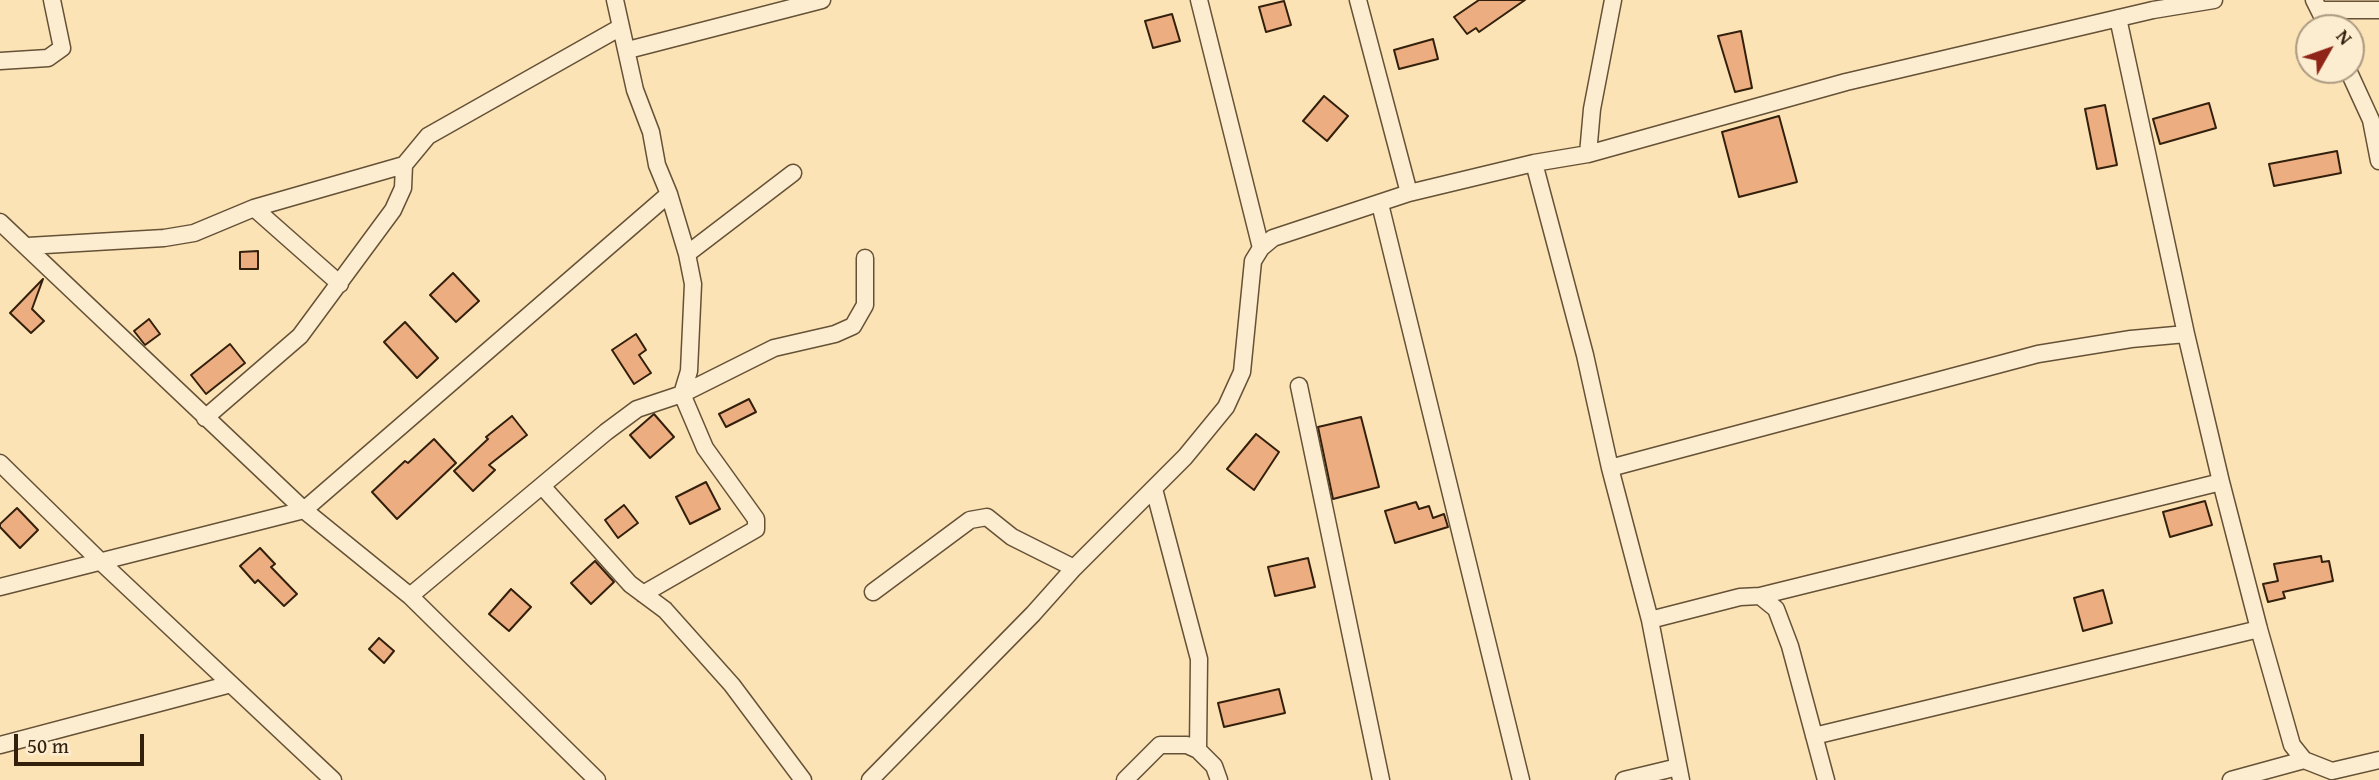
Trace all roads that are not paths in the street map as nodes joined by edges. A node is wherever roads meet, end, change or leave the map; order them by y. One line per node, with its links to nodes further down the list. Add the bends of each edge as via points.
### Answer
1 (52, 0): 13 (street, via 62,48 48,58)
2 (615, 0): 11 (street)
3 (822, 0): 12 (street)
4 (1199, 0): 26 (street)
5 (1358, 0): 20 (street)
6 (2214, 0): 10 (street)
7 (1616, 1): 15 (street, via 1592,109)
8 (2316, 5): 9 (street)
9 (2379, 10)
10 (2118, 18): 15 (street, via 1846,82); 30 (street)
11 (621, 27): 12 (street); 18 (street, via 428,136)
12 (628, 50): 21 (street, via 635,90)
13 (0, 61)
14 (2354, 84): 16 (street, via 2371,120)
15 (1588, 154): 17 (street)
16 (2379, 160)
17 (1534, 163): 20 (street); 35 (street)
18 (404, 165): 23 (street); 29 (street, via 403,188 394,210)
19 (793, 173): 27 (street)
20 (1409, 193): 22 (street)
21 (669, 194): 27 (street); 39 (street)
22 (1380, 204): 26 (street, via 1273,238); 63 (street)
23 (254, 208): 25 (street, via 194,233); 29 (street)
24 (0, 222): 25 (street)
25 (27, 246): 33 (street)
26 (1261, 247): 38 (street, via 1253,261 1242,372 1226,407)
27 (687, 254): 32 (street, via 693,284 689,371)
28 (865, 258): 32 (street, via 865,305 853,326 774,348)
29 (340, 284): 33 (street, via 300,336)
30 (2186, 334): 35 (street, via 2038,354); 36 (street)
31 (1299, 386): 62 (street)
32 (681, 394): 37 (street, via 637,409); 44 (street, via 705,448 756,519 756,529)
33 (205, 418): 39 (street)
34 (0, 463): 40 (street)
35 (1611, 468): 47 (street)
36 (2221, 482): 46 (street); 48 (street)
37 (542, 486): 44 (street); 45 (street)
38 (1154, 489): 41 (street); 52 (street, via 1199,659)
39 (304, 510): 40 (street); 45 (street)
40 (100, 561): 42 (street); 49 (street)
41 (1074, 568): 43 (street, via 1012,537 987,517 970,520); 59 (street)
42 (0, 587)
43 (873, 592)
44 (643, 594): 58 (street, via 665,610 732,685)
45 (410, 596): 57 (street)
46 (1760, 596): 47 (street); 50 (street, via 1776,608)
47 (1650, 620): 55 (street)
48 (2259, 629): 50 (street); 53 (street, via 2292,745)
49 (231, 684): 51 (street); 56 (street)
50 (1814, 736): 65 (street)
51 (0, 745)
52 (1198, 750): 60 (street, via 1187,745 1160,745); 61 (street, via 1214,766)
53 (2304, 760): 54 (street, via 2332,771); 66 (street)
54 (2379, 760)
55 (1679, 774): 64 (street)
56 (333, 780)
57 (597, 780)
58 (803, 780)
59 (870, 780)
60 (1125, 780)
61 (1219, 780)
62 (1381, 780)
63 (1521, 780)
64 (1624, 780)
65 (1826, 780)
66 (2231, 780)

